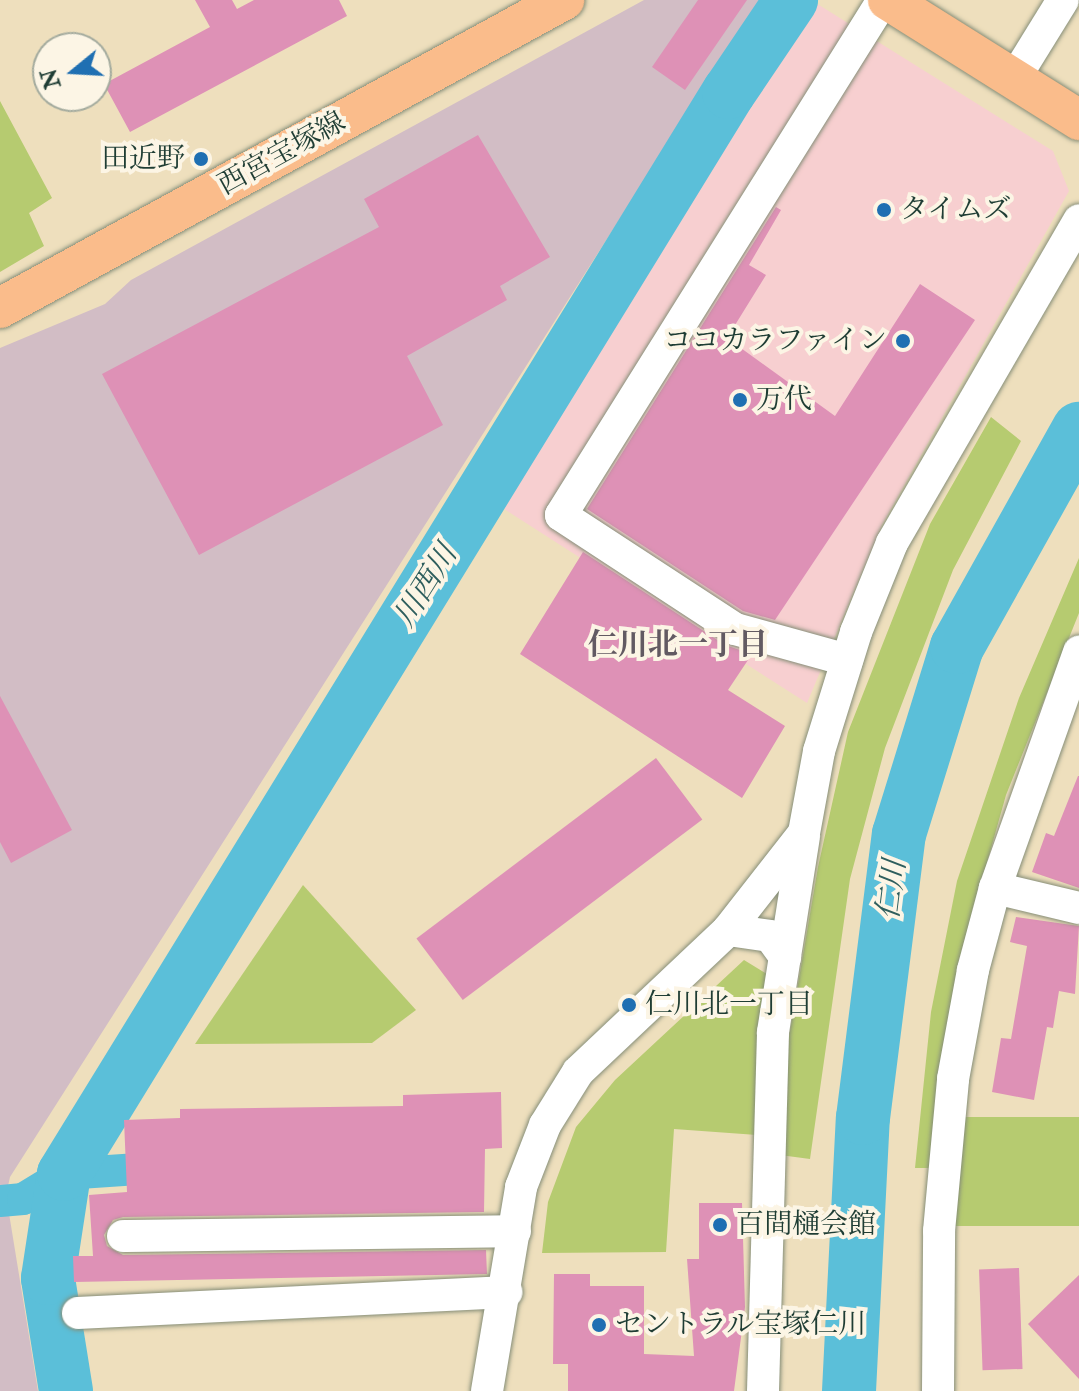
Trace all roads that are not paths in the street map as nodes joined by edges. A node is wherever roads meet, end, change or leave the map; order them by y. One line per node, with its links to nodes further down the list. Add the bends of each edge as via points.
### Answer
1 (564, 0): 8 (main road, 西宮宝塚線)
2 (886, 0): 5 (main road); 10 (street, via 561,515 735,629)
3 (1064, 0): 4 (street); 5 (street)
4 (1079, 8)
5 (1016, 76): 6 (main road)
6 (1079, 120)
7 (1079, 220): 10 (street, via 892,543)
8 (0, 308)
9 (1079, 652): 12 (street)
10 (847, 660): 11 (street, via 819,751)
11 (804, 833): 14 (street); 15 (street)
12 (995, 888): 13 (street); 22 (street, via 953,1079 938,1243)
13 (1079, 908)
14 (728, 930): 15 (street, via 770,936); 16 (street, via 578,1072 545,1125 521,1187)
15 (785, 957): 21 (street, via 773,1032 766,1156)
16 (515, 1231): 17 (street); 18 (street)
17 (123, 1236)
18 (506, 1292): 19 (street); 20 (street)
19 (78, 1313)
20 (487, 1391)
21 (763, 1391)
22 (938, 1391)

